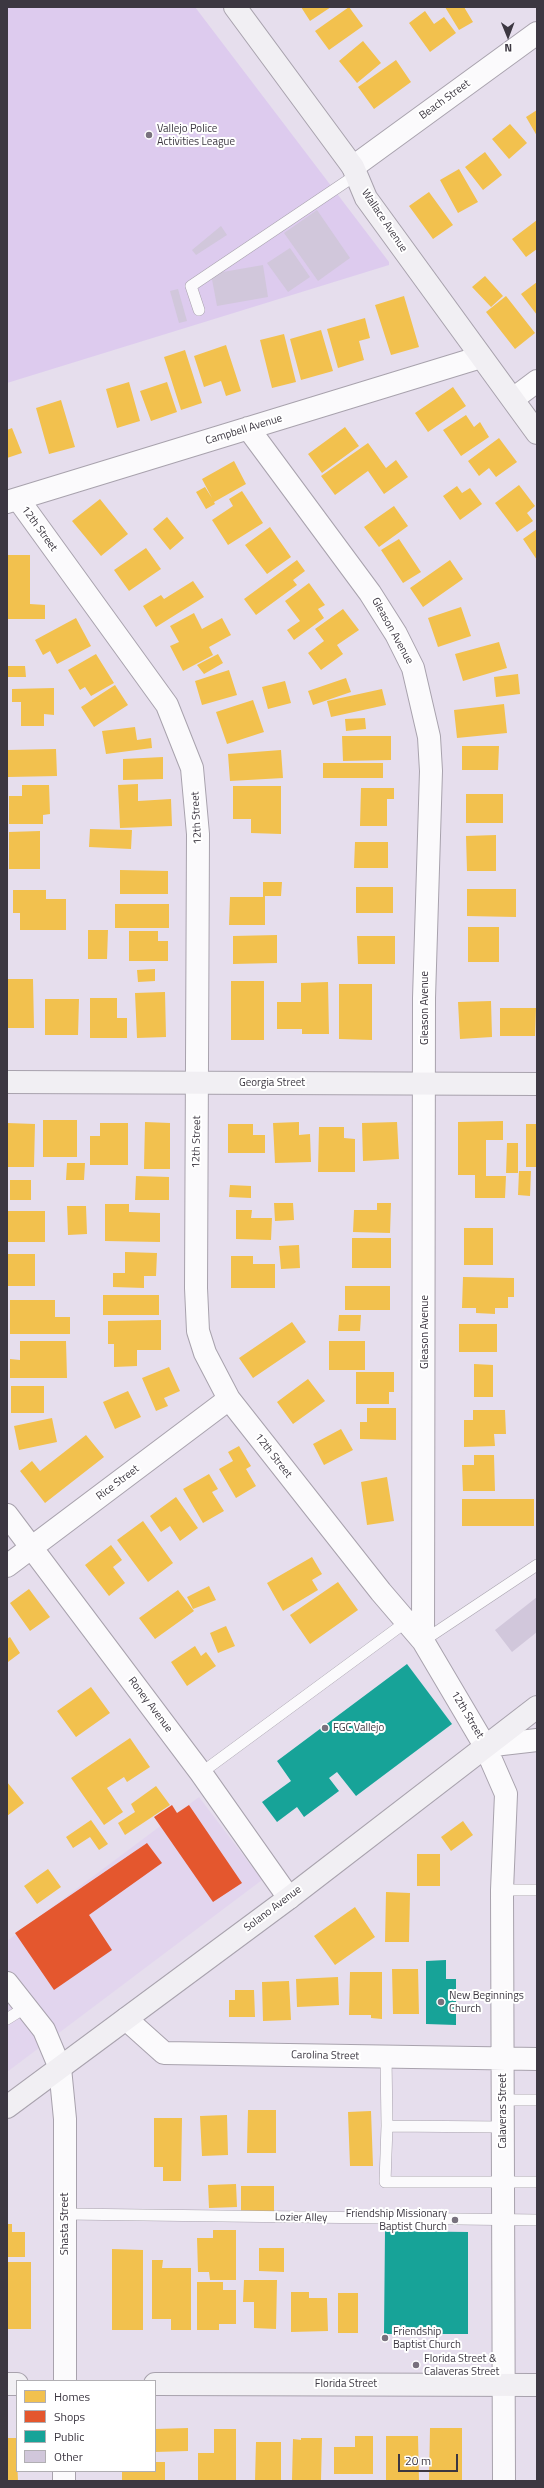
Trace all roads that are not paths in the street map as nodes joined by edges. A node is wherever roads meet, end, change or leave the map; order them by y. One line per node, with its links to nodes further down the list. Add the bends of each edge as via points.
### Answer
1 (235, 7): 3 (main road, Wallace Avenue)
2 (537, 33): 3 (street, Beach Street)
3 (355, 171): 4 (lane, via 192,286); 5 (main road, Wallace Avenue, via 366,198)
4 (199, 310)
5 (481, 357): 7 (main road, Wallace Avenue); 8 (street, Campbell Avenue)
6 (537, 381): 7 (street)
7 (513, 399): 9 (main road, Wallace Avenue)
8 (248, 428): 10 (street, Campbell Avenue); 13 (street, Gleason Avenue, via 370,593 396,634 413,668 429,737 431,771 424,998)
9 (537, 433)
10 (12, 501): 12 (street, 12th Street, via 167,705 192,768 198,834)
11 (7, 1082): 12 (main road, Georgia Street)
12 (198, 1082): 13 (main road, Georgia Street); 15 (street, 12th Street, via 198,1331 205,1353)
13 (425, 1083): 14 (main road, Georgia Street); 21 (street, Gleason Avenue)
14 (537, 1084)
15 (229, 1399): 17 (street, Rice Street); 20 (street, 12th Street)
16 (7, 1515): 17 (street, Roney Avenue)
17 (31, 1548): 19 (street, Rice Street); 25 (street, Roney Avenue)
18 (537, 1565): 21 (lane)
19 (7, 1566)
20 (406, 1622): 21 (street, 12th Street); 25 (lane)
21 (423, 1641): 24 (street, 12th Street)
22 (537, 1707): 24 (main road, Solano Avenue)
23 (537, 1740): 24 (street)
24 (485, 1746): 26 (street, Calaveras Street, via 506,1794); 28 (main road, Solano Avenue)
25 (202, 1773): 28 (street, Roney Avenue)
26 (502, 1890): 27 (lane); 35 (street, Calaveras Street)
27 (537, 1890)
28 (289, 1898): 32 (main road, Solano Avenue)
29 (7, 1983): 30 (street, Shasta Street)
30 (26, 2007): 31 (lane); 36 (street, Shasta Street, via 44,2030)
31 (7, 2019)
32 (126, 2019): 33 (street, Carolina Street, via 164,2053); 36 (main road, Solano Avenue)
33 (386, 2057): 35 (street, Carolina Street); 40 (lane)
34 (537, 2059): 35 (street, Carolina Street)
35 (503, 2060): 37 (street, Calaveras Street)
36 (60, 2068): 39 (main road, Solano Avenue); 44 (street, Shasta Street, via 65,2119)
37 (503, 2100): 38 (lane); 41 (street, Calaveras Street)
38 (537, 2100)
39 (7, 2107)
40 (387, 2126): 41 (lane); 42 (lane, via 385,2182)
41 (502, 2127): 42 (street, Calaveras Street)
42 (503, 2182): 43 (lane); 45 (street, Calaveras Street)
43 (537, 2182)
44 (65, 2214): 45 (lane, Lozier Alley); 47 (street, Shasta Street)
45 (503, 2220): 46 (lane, Lozier Alley); 49 (street, Calaveras Street)
46 (537, 2220)
47 (65, 2380)
48 (156, 2384): 49 (main road, Florida Street)
49 (504, 2385): 50 (main road, Florida Street); 51 (street, Calaveras Street)
50 (537, 2385)
51 (504, 2481)

